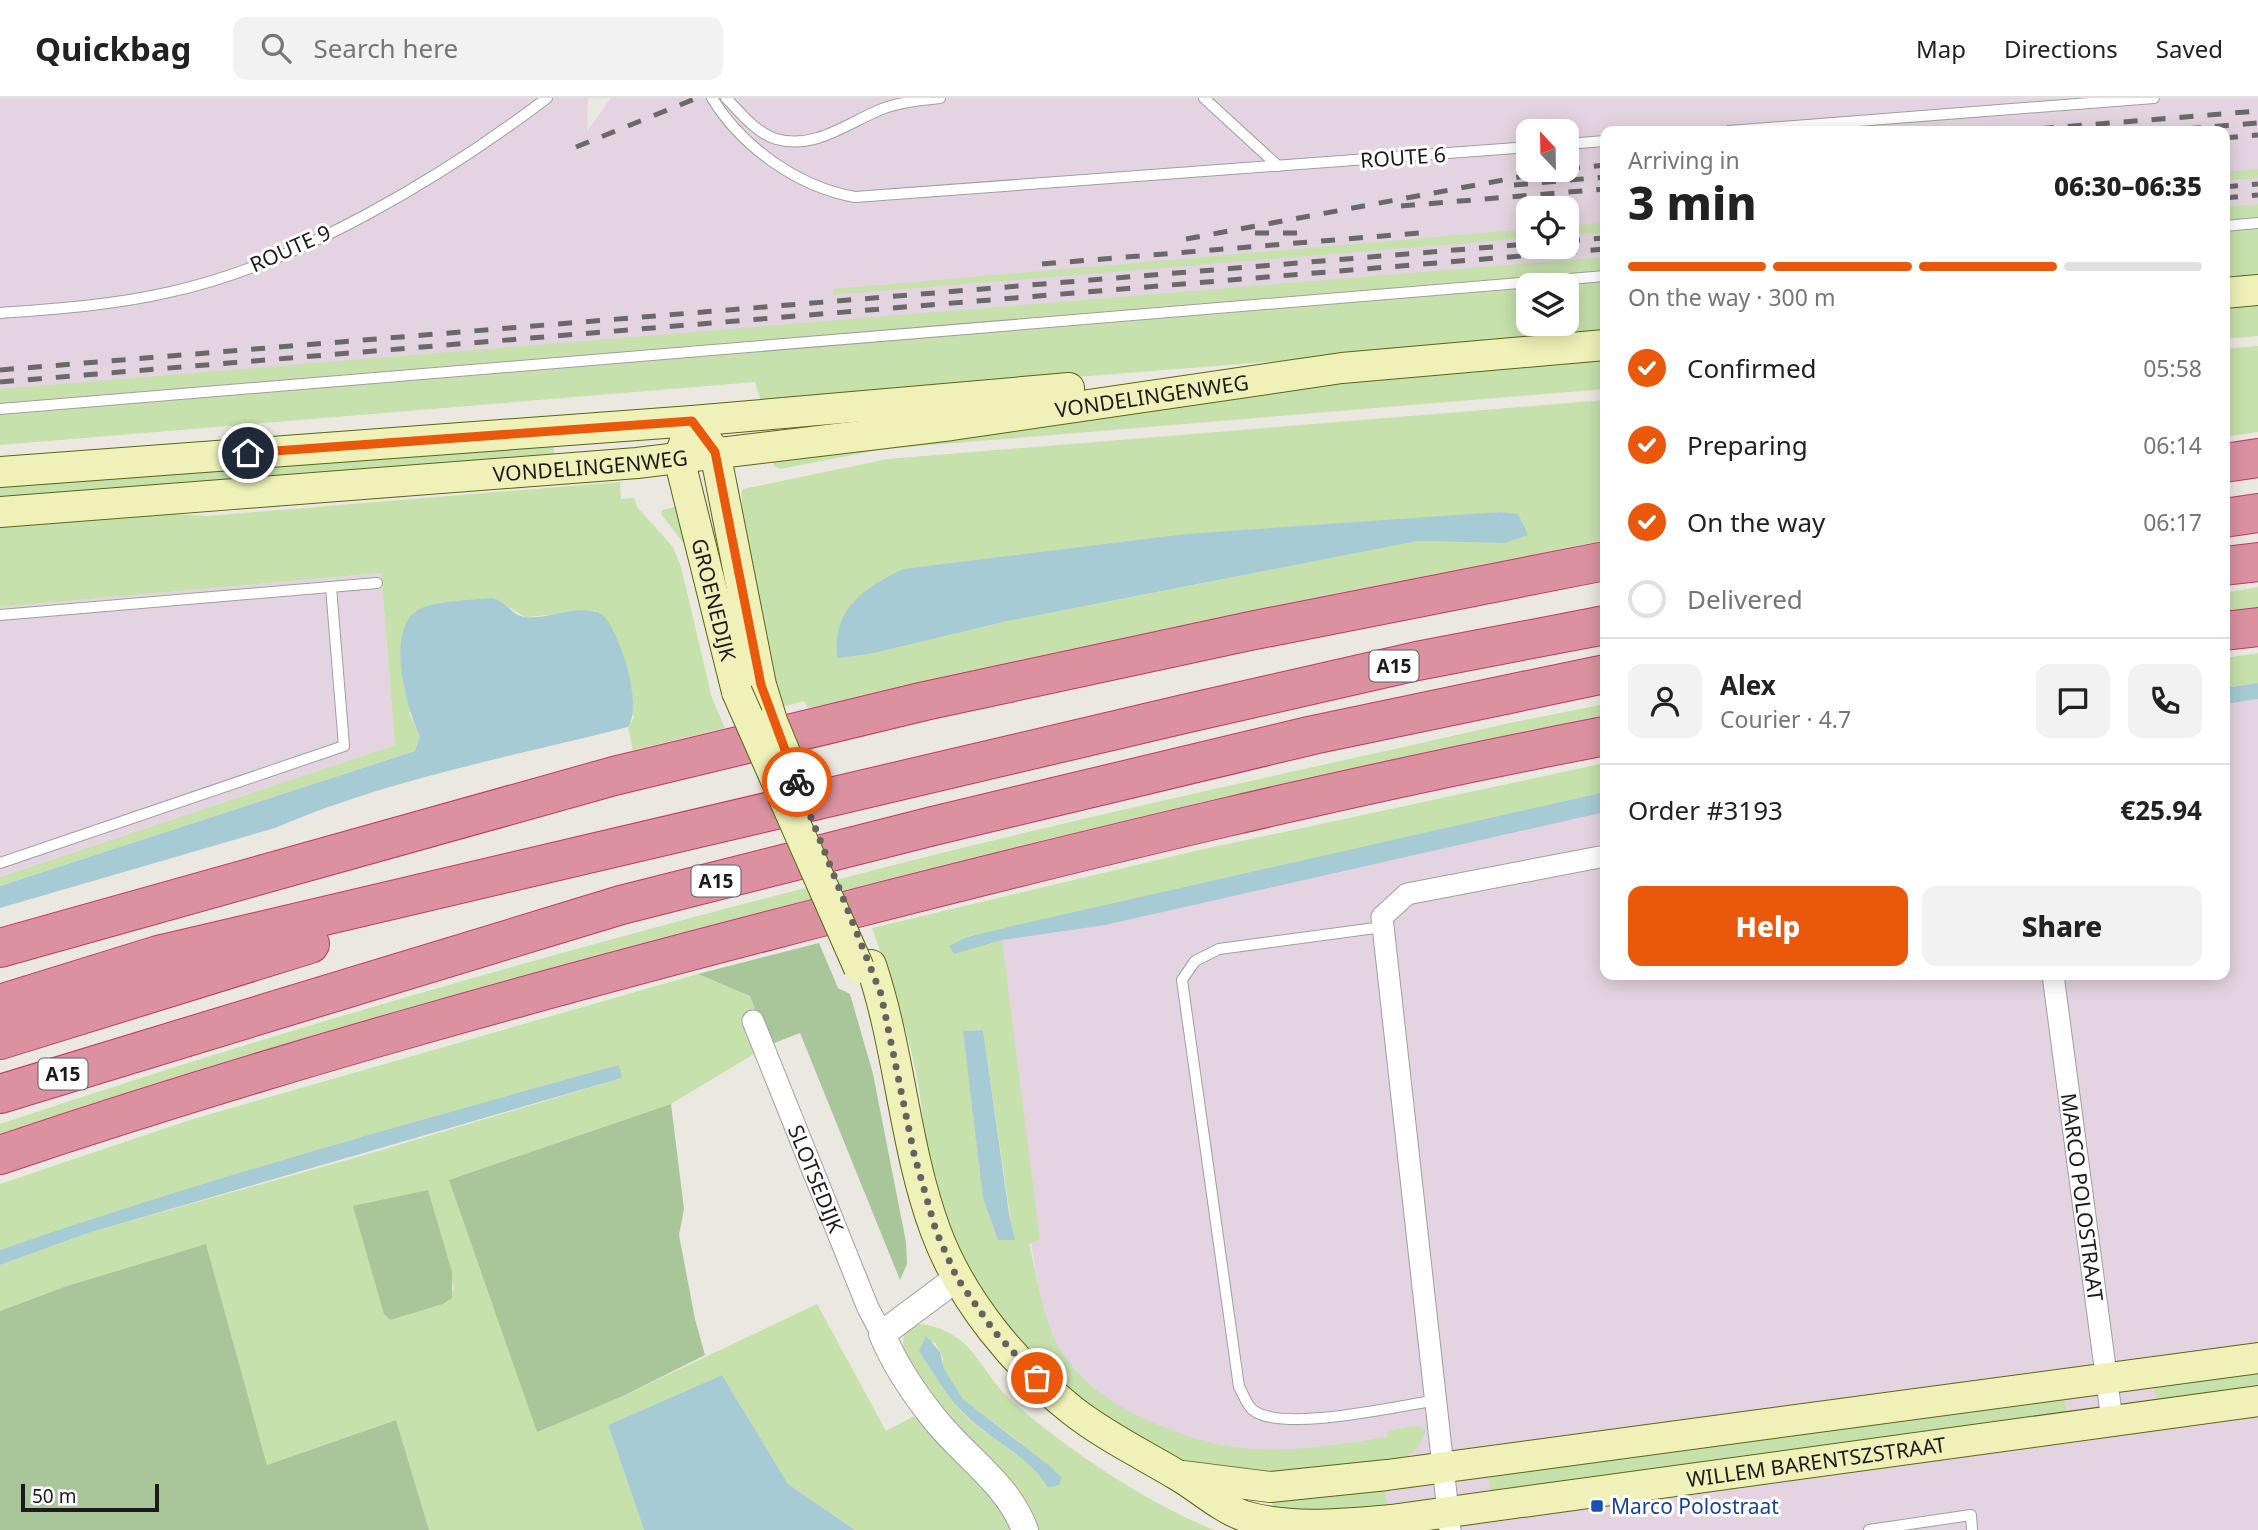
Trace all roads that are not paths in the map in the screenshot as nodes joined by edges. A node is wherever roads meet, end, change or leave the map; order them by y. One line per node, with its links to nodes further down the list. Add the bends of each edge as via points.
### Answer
1 (547, 98): 17 (lane, ROUTE 9, via 400,194 276,259 170,292)
2 (712, 98): 11 (lane, ROUTE 6, via 734,130 772,160 818,187 855,197)
3 (726, 98): 4 (lane, via 761,131 791,141 815,140 883,108)
4 (940, 98)
5 (1204, 98): 11 (lane)
6 (2154, 98): 7 (lane)
7 (1793, 126)
8 (1600, 141): 9 (lane)
9 (1579, 143)
10 (1516, 148): 11 (lane, ROUTE 6)
11 (1278, 166)
12 (2258, 223): 13 (lane)
13 (2230, 225)
14 (1600, 276): 20 (lane)
15 (2258, 290): 16 (main road)
16 (2230, 292)
17 (0, 313)
18 (1600, 345): 19 (main road, VONDELINGENWEG)
19 (1342, 368): 21 (main road, VONDELINGENWEG, via 1301,365); 22 (main road, VONDELINGENWEG, via 952,425)
20 (0, 409)
21 (692, 421): 23 (main road, GROENEDIJK); 24 (main road); 27 (main road, VONDELINGENWEG)
22 (759, 447): 23 (main road, VONDELINGENWEG); 28 (main road, via 736,472)
23 (715, 452): 24 (main road, VONDELINGENWEG); 28 (main road, GROENEDIJK)
24 (679, 458): 29 (main road, VONDELINGENWEG); 42 (main road, GROENEDIJK)
25 (2258, 458): 26 (highway)
26 (2230, 462)
27 (0, 472)
28 (725, 501): 42 (main road, GROENEDIJK)
29 (0, 512)
30 (2258, 513): 31 (highway)
31 (2230, 517)
32 (1600, 562): 48 (highway, via 925,701 614,776)
33 (2258, 562): 34 (highway)
34 (2230, 565)
35 (377, 583): 36 (lane)
36 (331, 587): 37 (lane); 46 (lane, via 344,747)
37 (0, 615)
38 (1600, 626): 44 (highway, A15, via 1391,667)
39 (2258, 627): 40 (highway)
40 (2230, 630)
41 (1600, 675): 54 (highway, A15, via 1313,735 621,905)
42 (749, 689): 49 (main road, GROENEDIJK, bridge); 49 (main road, GROENEDIJK, bridge, via 772,721)
43 (1600, 737): 55 (highway, via 1034,863 750,935 277,1066)
44 (674, 834): 51 (highway, A15, via 158,955); 53 (highway, A15)
45 (1600, 857): 47 (street, via 1407,894 1382,917)
46 (0, 863)
47 (1383, 927): 60 (street); 60 (lane, via 1219,949 1195,961 1182,980 1238,1387 1253,1410 1280,1420)
48 (0, 948)
49 (865, 966): 56 (main road, GROENEDIJK, via 887,1028 936,1231)
50 (2054, 980): 59 (street, MARCO POLOSTRAAT)
51 (0, 1004)
52 (753, 1021): 57 (street, SLOTSEDIJK)
53 (0, 1040)
54 (0, 1094)
55 (0, 1155)
56 (957, 1278): 57 (street); 64 (main road, WILLEM BARENTSZSTRAAT, via 994,1331 1073,1411)
57 (882, 1334): 66 (street, SLOTSEDIJK, via 934,1419 984,1468 1019,1514)
58 (2258, 1358): 59 (main road, WILLEM BARENTSZSTRAAT)
59 (2106, 1378): 62 (street, MARCO POLOSTRAAT); 63 (main road, WILLEM BARENTSZSTRAAT)
60 (1438, 1400): 63 (street)
61 (2258, 1401): 62 (main road, WILLEM BARENTSZSTRAAT)
62 (2112, 1420): 65 (main road, WILLEM BARENTSZSTRAAT)
63 (1444, 1466): 64 (main road, WILLEM BARENTSZSTRAAT, via 1270,1487); 65 (street)
64 (1178, 1475): 65 (main road, WILLEM BARENTSZSTRAAT, via 1242,1516 1276,1523)
65 (1449, 1521)
66 (1025, 1530)
67 (1869, 1530): 68 (lane, via 1971,1515)
68 (1972, 1530)

